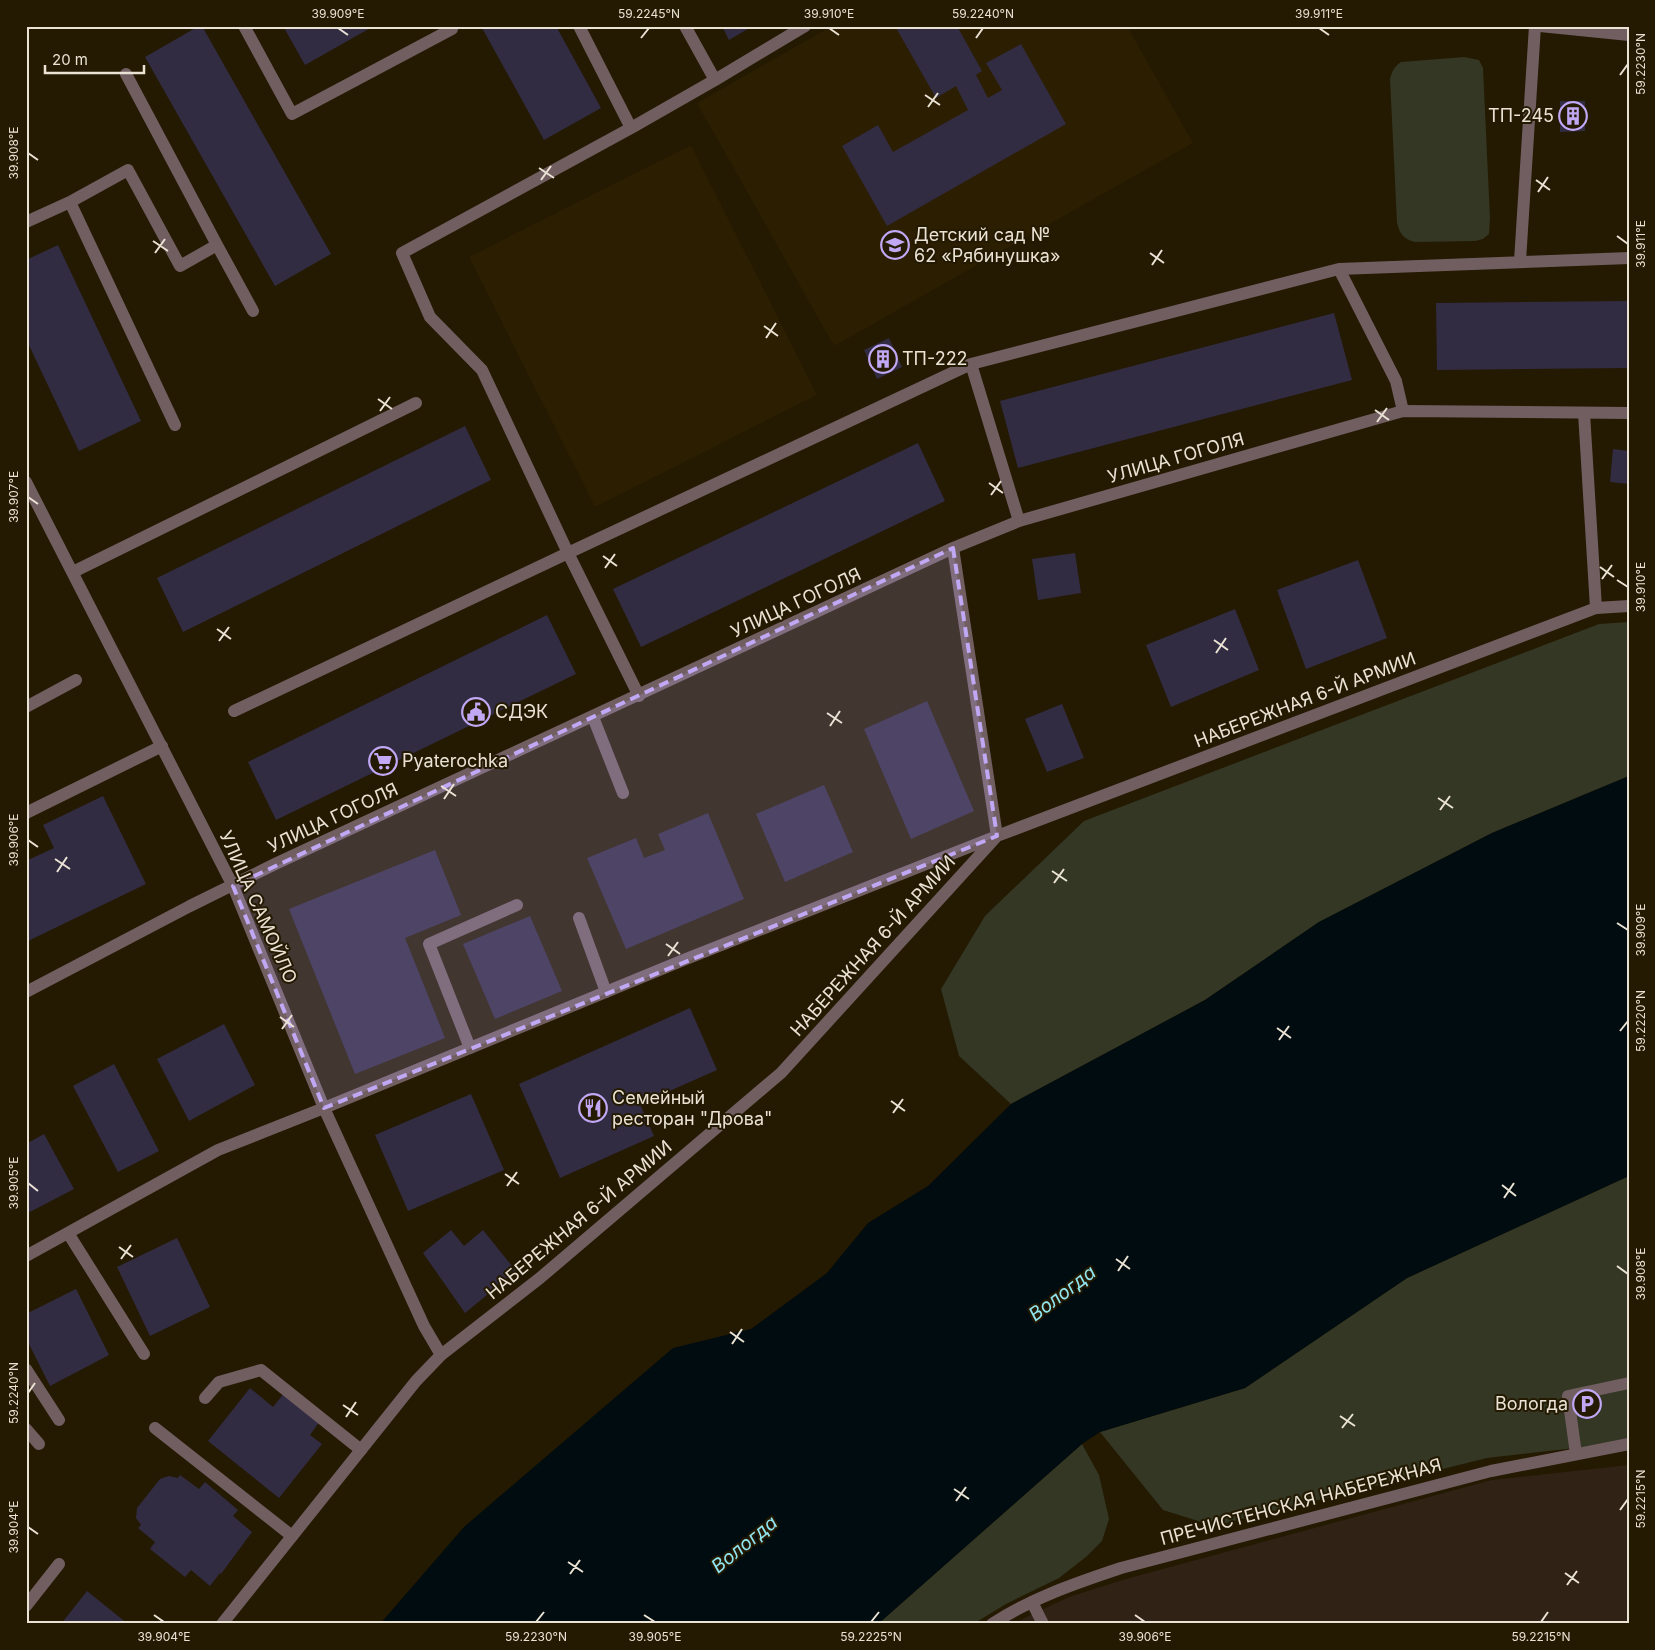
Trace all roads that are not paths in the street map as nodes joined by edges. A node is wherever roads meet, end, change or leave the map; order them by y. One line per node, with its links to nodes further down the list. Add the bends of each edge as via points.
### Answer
1 (244, 26): 2 (street, via 292,114 452,28)
2 (450, 26)
3 (579, 26): 11 (street)
4 (685, 26): 10 (street)
5 (805, 26): 10 (street)
6 (1535, 26): 16 (street)
7 (1540, 26): 8 (street)
8 (1629, 35)
9 (126, 74): 14 (street)
10 (715, 80): 11 (street)
11 (631, 128): 28 (street, via 402,253 430,317 482,370)
12 (70, 202): 13 (street); 14 (street, via 128,170 180,266); 24 (street)
13 (26, 222)
14 (218, 245): 18 (street)
15 (1629, 258): 16 (street)
16 (1520, 262): 17 (street)
17 (1339, 269): 19 (street); 21 (street, via 1396,381)
18 (253, 311)
19 (971, 364): 26 (street); 28 (street)
20 (416, 403): 29 (street)
21 (1403, 411): 22 (street, УЛИЦА ГОГОЛЯ); 26 (street, УЛИЦА ГОГОЛЯ)
22 (1584, 413): 23 (street, УЛИЦА ГОГОЛЯ); 31 (street)
23 (1629, 413)
24 (175, 425)
25 (26, 482): 29 (street, УЛИЦА САМОЙЛО)
26 (1019, 522): 27 (street, УЛИЦА ГОГОЛЯ)
27 (953, 548): 33 (street, УЛИЦА ГОГОЛЯ); 40 (street)
28 (568, 552): 33 (street); 35 (street)
29 (73, 572): 37 (street, УЛИЦА САМОЙЛО)
30 (1629, 606): 31 (street, НАБЕРЕЖНАЯ 6-Й АРМИИ)
31 (1596, 608): 40 (street, НАБЕРЕЖНАЯ 6-Й АРМИИ)
32 (76, 680): 34 (street)
33 (639, 696): 36 (street, УЛИЦА ГОГОЛЯ)
34 (26, 707)
35 (234, 711)
36 (592, 717): 38 (street); 41 (street, УЛИЦА ГОГОЛЯ)
37 (162, 746): 39 (street); 41 (street, УЛИЦА САМОЙЛО)
38 (623, 793)
39 (26, 813)
40 (997, 836): 45 (street, НАБЕРЕЖНАЯ 6-Й АРМИИ); 51 (street, НАБЕРЕЖНАЯ 6-Й АРМИИ, via 782,1073 540,1278)
41 (233, 886): 44 (street, УЛИЦА ГОГОЛЯ); 47 (street, УЛИЦА САМОЙЛО)
42 (517, 905): 46 (street, via 428,944)
43 (579, 918): 45 (street)
44 (26, 992)
45 (606, 992): 46 (street, НАБЕРЕЖНАЯ 6-Й АРМИИ)
46 (470, 1048): 47 (street, НАБЕРЕЖНАЯ 6-Й АРМИИ)
47 (324, 1108): 48 (street, НАБЕРЕЖНАЯ 6-Й АРМИИ, via 218,1150); 51 (street, УЛИЦА САМОЙЛО, via 424,1326)
48 (68, 1233): 49 (street, НАБЕРЕЖНАЯ 6-Й АРМИИ); 50 (street)
49 (26, 1256)
50 (144, 1354)
51 (441, 1355): 60 (street, НАБЕРЕЖНАЯ 6-Й АРМИИ)
52 (26, 1369): 55 (street)
53 (1629, 1383): 61 (street, via 1568,1396)
54 (205, 1398): 60 (street, via 218,1382 261,1370)
55 (59, 1420)
56 (155, 1428): 62 (street)
57 (26, 1429): 58 (street)
58 (39, 1444)
59 (1629, 1444): 61 (street, ПРЕЧИСТЕНСКАЯ НАБЕРЕЖНАЯ)
60 (361, 1450): 62 (street, НАБЕРЕЖНАЯ 6-Й АРМИИ)
61 (1576, 1454): 64 (street, ПРЕЧИСТЕНСКАЯ НАБЕРЕЖНАЯ, via 1491,1470 1121,1568)
62 (292, 1536): 66 (street, НАБЕРЕЖНАЯ 6-Й АРМИИ)
63 (59, 1564): 65 (street)
64 (1032, 1602): 67 (street, ПРЕЧИСТЕНСКАЯ НАБЕРЕЖНАЯ); 68 (street)
65 (26, 1606)
66 (222, 1624)
67 (992, 1624)
68 (1043, 1624)

